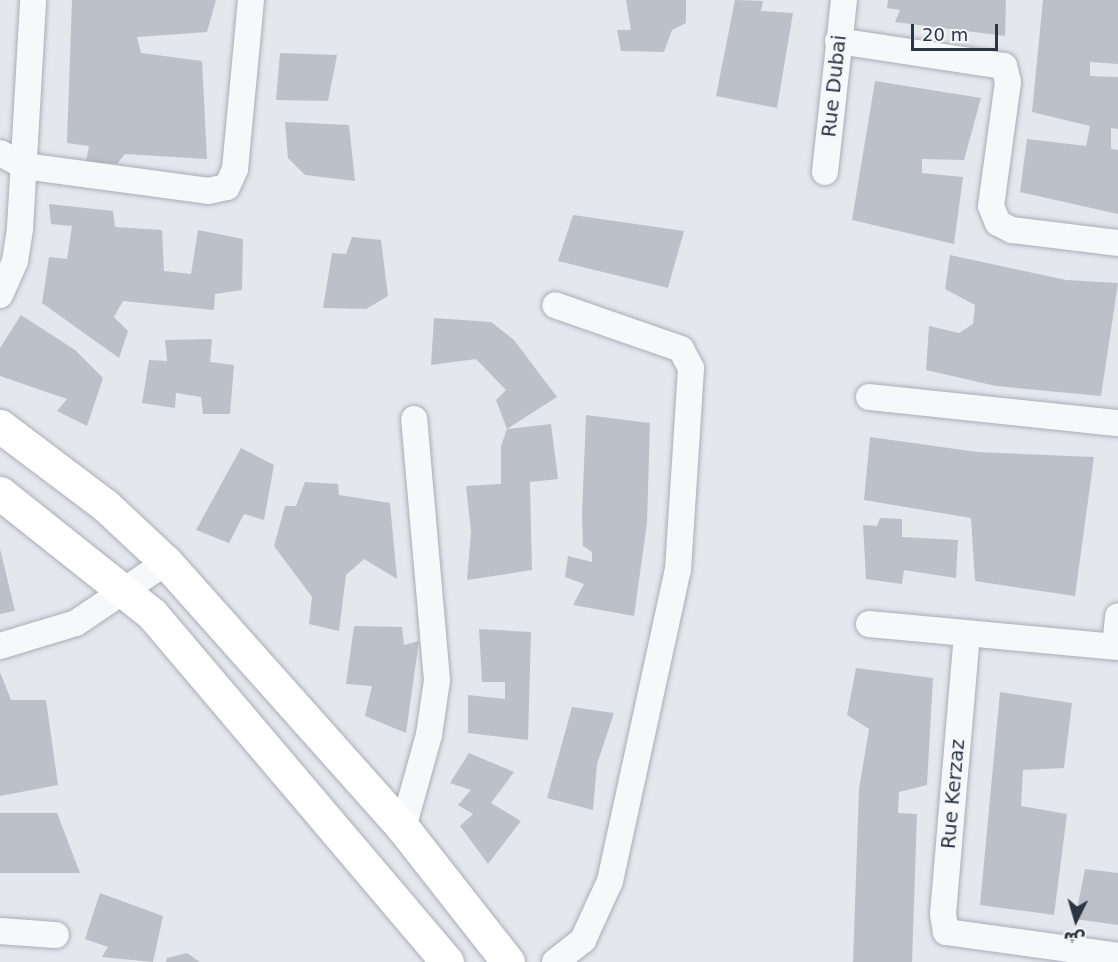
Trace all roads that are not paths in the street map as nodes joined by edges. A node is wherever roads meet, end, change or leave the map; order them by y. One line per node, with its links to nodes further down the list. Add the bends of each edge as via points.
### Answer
1 (33, 0): 6 (street)
2 (251, 0): 6 (street, via 235,169 228,187 208,191)
3 (844, 0): 4 (street, Rue Dubai)
4 (838, 41): 7 (street, Rue Dubai); 8 (street, via 1004,66 1008,82 991,206 998,223 1012,230)
5 (0, 153): 6 (street)
6 (24, 166): 9 (street, via 15,261)
7 (825, 172)
8 (1118, 243)
9 (0, 296)
10 (555, 305): 29 (street, via 681,349 691,368 675,590 610,881 583,940)
11 (869, 397): 13 (street)
12 (414, 419): 23 (street, via 437,680 429,735)
13 (1118, 423)
14 (0, 426): 16 (main road, via 105,505)
15 (0, 493): 17 (main road)
16 (166, 562): 17 (street); 23 (main road)
17 (129, 591): 21 (street, via 76,623); 27 (main road)
18 (1118, 616): 22 (street)
19 (869, 624): 20 (street)
20 (967, 634): 22 (street); 26 (street, Rue Kerzaz, via 943,914 946,932)
21 (0, 646)
22 (1117, 647)
23 (403, 828): 28 (main road)
24 (0, 930): 25 (street)
25 (56, 935)
26 (1118, 956)
27 (447, 962)
28 (508, 962)
29 (555, 962)

